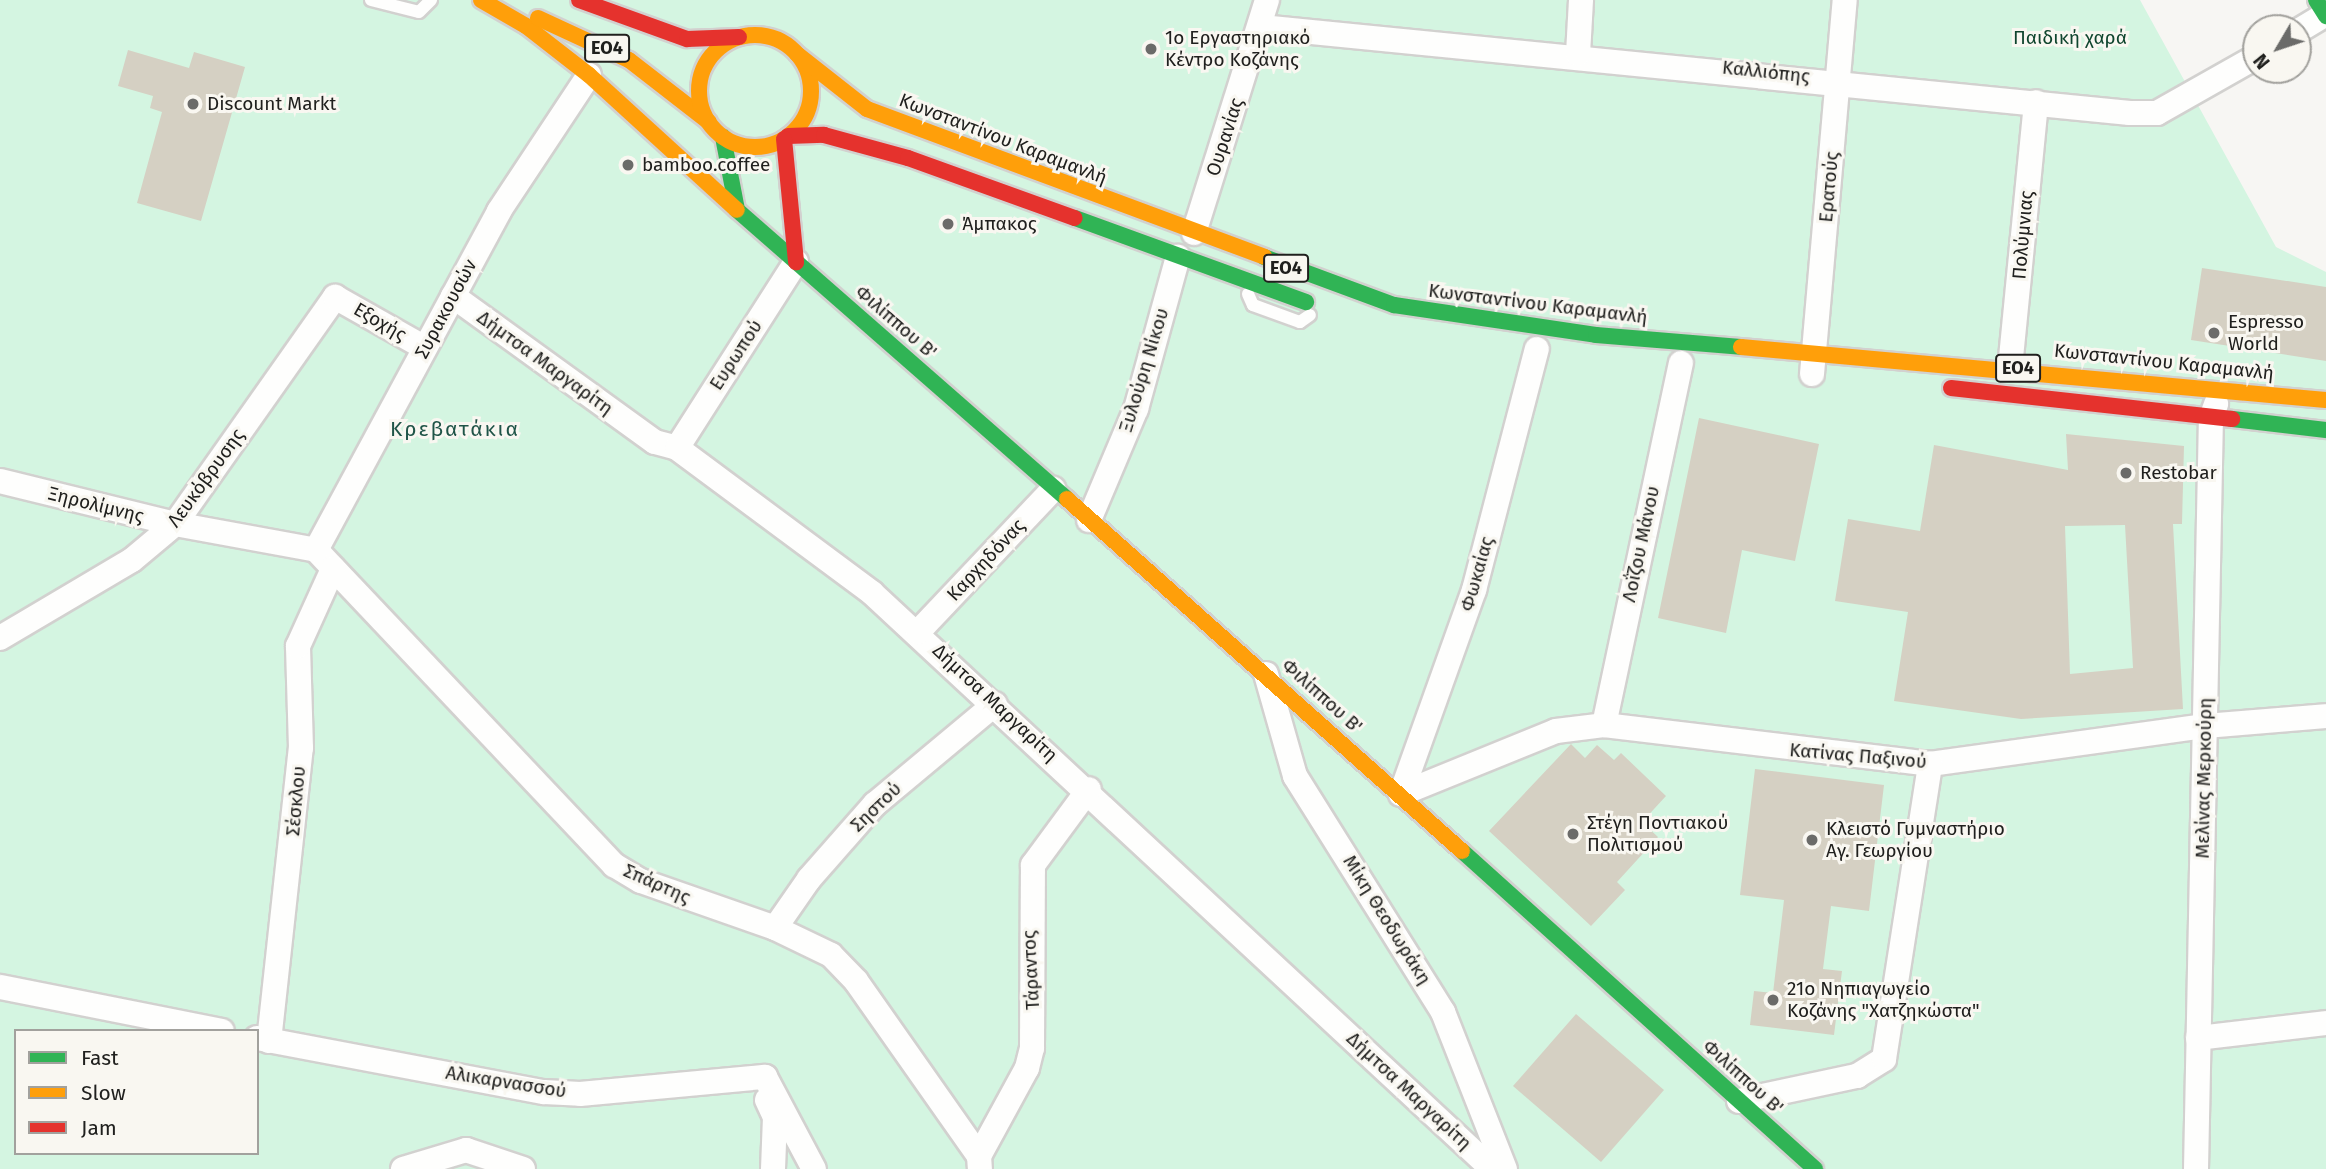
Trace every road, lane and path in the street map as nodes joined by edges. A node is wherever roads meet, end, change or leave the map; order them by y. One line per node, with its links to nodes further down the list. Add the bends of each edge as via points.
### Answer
1 (371, 0): 2 (lane, via 419,12)
2 (431, 0)
3 (481, 0): 16 (main road, Φιλίππου Β')
4 (490, 0): 19 (main road, ΕΟ4, via 613,51)
5 (579, 0): 12 (main road, ΕΟ4, via 687,39)
6 (1268, 0): 11 (street, Ουρανίας)
7 (1581, 0): 14 (street)
8 (1845, 0): 17 (street, Ερατούς)
9 (2316, 0): 10 (main road)
10 (2326, 15)
11 (1261, 27): 14 (street, Καλλιόπης); 23 (street, Ουρανίας)
12 (744, 36): 13 (main road, ΕΟ4, via 774,38); 19 (main road, ΕΟ4, via 718,50 705,66 700,94)
13 (797, 54): 21 (main road, via 811,93 805,116); 23 (main road, Κωνσταντίνου Καραμανλή / ΕΟ4, via 843,95 867,109)
14 (1578, 54): 17 (street, Καλλιόπης)
15 (2242, 65): 18 (street, Καλλιόπης, via 2157,113)
16 (589, 75): 22 (main road, Φιλίππου Β'); 28 (street, Συρακουσών, via 499,211)
17 (1838, 80): 18 (street, Καλλιόπης); 36 (street, Ερατούς)
18 (2036, 102): 35 (street, Πολύμνιας)
19 (709, 122): 20 (main road, ΕΟ4)
20 (723, 137): 21 (main road, ΕΟ4, via 757,147); 22 (main road)
21 (786, 137): 24 (main road, ΕΟ4, via 824,135 908,158); 25 (main road)
22 (737, 210): 25 (main road, Φιλίππου Β')
23 (1194, 233): 36 (main road, Κωνσταντίνου Καραμανλή / ΕΟ4, via 1366,297 1416,309)
24 (1178, 257): 29 (main road, ΕΟ4); 45 (street, Ξυλούρη Νίκου, via 1136,409)
25 (796, 262): 42 (street, Ευρωπού); 44 (main road, Φιλίππου Β')
26 (1248, 294): 30 (lane, via 1253,305 1300,322)
27 (335, 296): 31 (street, Εξοχής); 46 (street, Λευκόβρυσης)
28 (453, 296): 31 (street, Συρακουσών); 42 (street, Δήμτσα Μαργαρίτη, via 655,442)
29 (1331, 311)
30 (1310, 314)
31 (425, 348): 47 (street, Συρακουσών)
32 (1535, 348): 58 (street, Φωκαίας, via 1474,590)
33 (1657, 360): 34 (main road)
34 (1688, 363): 54 (street, Λοΐζου Μάνου)
35 (2010, 368): 36 (main road, Κωνσταντίνου Καραμανλή / ΕΟ4); 38 (main road, Κωνσταντίνου Καραμανλή / ΕΟ4)
36 (1814, 369)
37 (1935, 386): 40 (main road, ΕΟ4)
38 (2221, 389): 39 (main road, Κωνσταντίνου Καραμανλή / ΕΟ4); 40 (street, Μελίνας Μερκούρη)
39 (2326, 400)
40 (2211, 418): 41 (main road, ΕΟ4); 55 (street, Μελίνας Μερκούρη)
41 (2326, 430)
42 (677, 448): 49 (street, Δήμτσα Μαργαρίτη)
43 (0, 481): 46 (street, Ξηρολίμνης)
44 (1053, 489): 45 (main road, Φιλίππου Β'); 49 (street, Καρχηδόνας)
45 (1089, 520): 51 (main road, Φιλίππου Β')
46 (175, 524): 47 (street, Ξηρολίμνης); 50 (street, Λευκόβρυσης, via 132,560)
47 (316, 550): 48 (street, Σπάρτης)
48 (333, 569): 59 (street, Σπάρτης, via 614,865 664,890); 64 (street, Σέσκλου, via 298,646 301,748)
49 (918, 632): 52 (street, Δήμτσα Μαργαρίτη)
50 (0, 638)
51 (1266, 674): 58 (main road, Φιλίππου Β'); 73 (street, Μίκη Θεοδωράκη, via 1295,776 1443,1012)
52 (995, 704): 57 (street, Δήμτσα Μαργαρίτη); 59 (street, Σηστού, via 875,804 809,879)
53 (2326, 716): 55 (street, Κατίνας Παξινού)
54 (1604, 725): 56 (street, Κατίνας Παξινού); 58 (street, Κατίνας Παξινού, via 1556,731)
55 (2205, 726): 56 (street, Κατίνας Παξινού); 63 (street, Μελίνας Μερκούρη)
56 (1930, 764): 66 (street, via 1884,1059 1857,1076)
57 (1089, 789): 67 (street, Τάραντος, via 1033,865 1032,1048 1027,1068); 72 (street, Δήμτσα Μαργαρίτη)
58 (1401, 794): 66 (main road, Φιλίππου Β')
59 (775, 928): 67 (street, Σπάρτης, via 831,955 856,981)
60 (0, 987): 62 (street)
61 (2326, 1023): 63 (street)
62 (212, 1029)
63 (2199, 1038): 75 (street, Μελίνας Μερκούρη)
64 (263, 1040): 65 (street, Αλικαρνασσού, via 544,1092 580,1094)
65 (756, 1078): 70 (street, via 775,1118); 71 (street, via 769,1081)
66 (1739, 1101): 74 (main road, Φιλίππου Β')
67 (979, 1163)
68 (403, 1169): 69 (street, via 466,1150)
69 (523, 1169)
70 (773, 1169)
71 (814, 1169)
72 (1492, 1169)
73 (1505, 1169)
74 (1815, 1169)
75 (2196, 1169)

